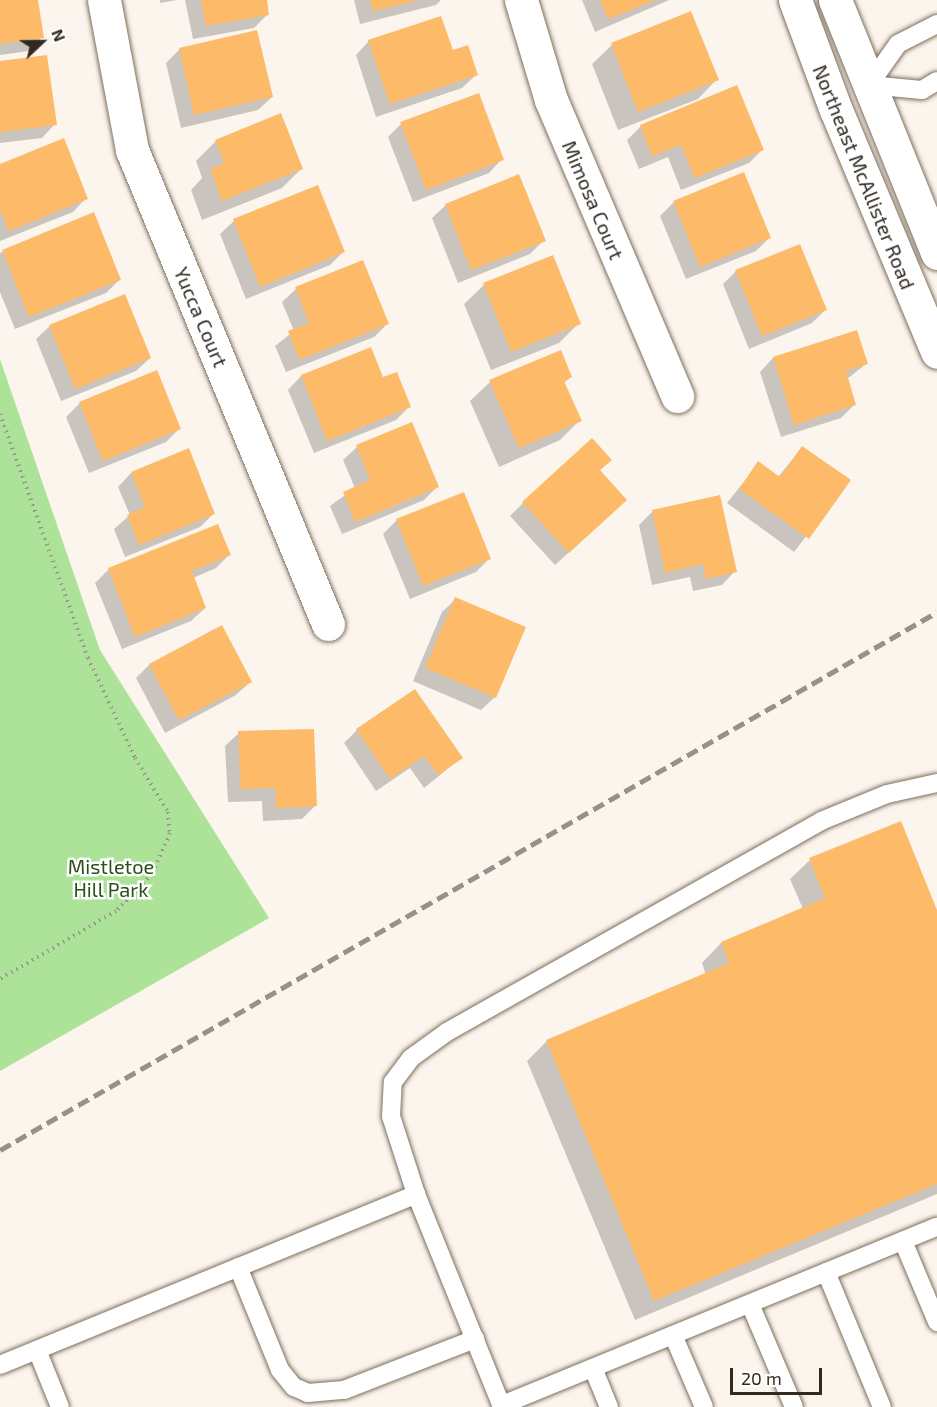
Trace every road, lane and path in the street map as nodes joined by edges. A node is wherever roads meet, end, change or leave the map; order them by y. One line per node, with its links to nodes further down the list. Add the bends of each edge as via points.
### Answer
1 (104, 0): 12 (street, Yucca Court, via 132,150)
2 (521, 0): 10 (street, Mimosa Court, via 551,100)
3 (795, 0): 9 (street, Northeast McAllister Road, via 836,110)
4 (835, 0): 7 (street, Northeast McAllister Road)
5 (937, 24): 7 (lane, via 898,44)
6 (937, 81): 7 (lane, via 922,90)
7 (869, 85): 8 (street, Northeast McAllister Road)
8 (937, 253)
9 (937, 352)
10 (677, 396)
11 (0, 414): 14 (path, via 88,658 135,758 168,812 170,833 152,874 117,911)
12 (328, 624)
13 (936, 785): 15 (lane, via 887,794 821,821 447,1032 411,1058 393,1082 391,1116)
14 (0, 979)
15 (416, 1194): 18 (lane); 23 (lane)
16 (937, 1227): 17 (lane)
17 (903, 1241): 19 (lane); 21 (lane)
18 (238, 1268): 23 (lane, via 280,1370 294,1387 308,1393 344,1390); 24 (lane)
19 (826, 1272): 20 (lane); 32 (lane)
20 (750, 1304): 22 (lane); 31 (lane)
21 (937, 1322)
22 (673, 1335): 26 (lane); 30 (lane)
23 (475, 1339): 27 (lane)
24 (37, 1350): 25 (lane); 28 (lane)
25 (0, 1365)
26 (593, 1368): 27 (lane); 29 (lane)
27 (502, 1406)
28 (60, 1407)
29 (609, 1407)
30 (704, 1407)
31 (794, 1407)
32 (882, 1407)

